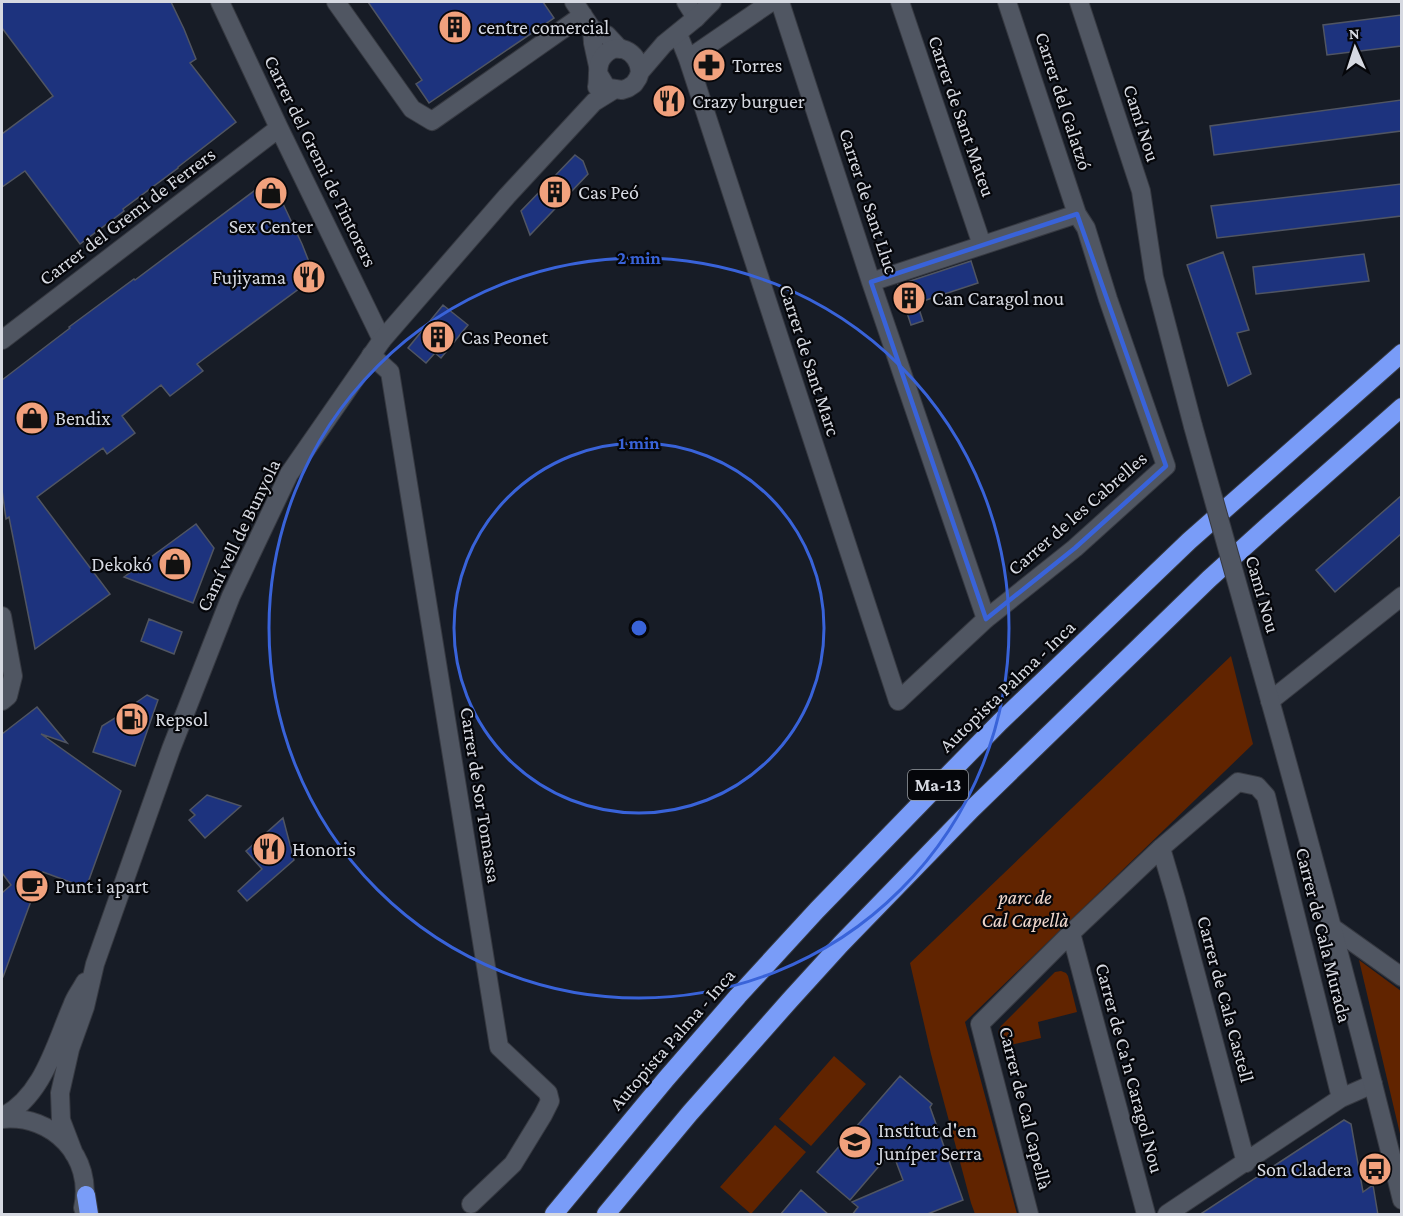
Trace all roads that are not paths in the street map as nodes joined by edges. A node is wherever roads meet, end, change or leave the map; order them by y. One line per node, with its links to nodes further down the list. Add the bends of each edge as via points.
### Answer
1 (220, 2): 19 (street, Carrer del Gremi de Tintorers)
2 (336, 2): 10 (street, via 412,109 432,122)
3 (686, 2): 11 (street)
4 (712, 2): 11 (street)
5 (771, 2): 14 (street)
6 (780, 2): 22 (street, Carrer de Sant Lluc)
7 (900, 2): 21 (street, Carrer de Sant Mateu)
8 (1007, 2): 20 (street, Carrer del Galatzó)
9 (1079, 2): 33 (street, Camí Nou, bridge, via 1141,192 1154,277)
10 (583, 15): 13 (street); 15 (street)
11 (696, 18): 12 (street)
12 (671, 39): 13 (street); 14 (street, Carrer de Sant Marc); 16 (street)
13 (625, 50): 15 (street, via 608,51); 16 (street, via 638,60)
14 (688, 59): 32 (street, Carrer de Sant Marc)
15 (599, 71): 17 (street, via 605,85); 18 (street)
16 (640, 72): 17 (street, via 628,88)
17 (615, 90): 18 (street)
18 (594, 102): 23 (street, Camí vell de Bunyola)
19 (279, 128): 23 (street, Carrer del Gremi de Tintorers); 24 (street, Carrer del Gremi de Ferrers)
20 (1077, 214): 21 (street); 30 (street, Carrer de les Cabrelles, via 1086,228 1166,466 1075,548)
21 (982, 245): 22 (street)
22 (872, 282): 30 (street, Carrer de Sant Lluc)
23 (382, 339): 26 (street, Camí vell de Bunyola)
24 (2, 340)
25 (1401, 353): 50 (highway, Autopista Palma - Inca / Ma-13, via 1189,541 1000,722 738,996)
26 (371, 355): 38 (street, Camí vell de Bunyola, via 289,474 231,596 171,749); 47 (street, Carrer de Sor Tomassa, via 390,372 499,1047 548,1093 550,1101 513,1164)
27 (1401, 407): 51 (highway, Ma-13, via 1209,579 972,809 782,1008)
28 (1401, 596): 33 (street)
29 (2, 616): 31 (street, via 13,676 8,696)
30 (986, 618): 32 (street, Carrer de les Cabrelles)
31 (2, 701)
32 (898, 701)
33 (1270, 701): 36 (street, Camí Nou)
34 (1257, 786): 35 (street, Carrer de Cal Capellà, via 1238,782); 41 (street, Carrer de Cala Murada, via 1266,796)
35 (1161, 848): 37 (street, Carrer de Cal Capellà); 44 (street, Carrer de Cala Castell)
36 (1333, 928): 39 (street); 40 (street, Camí Nou)
37 (1071, 933): 52 (street, Carrer de Cal Capellà, via 980,1024); 53 (street, Carrer de Ca'n Caragol Nou)
38 (95, 964): 42 (street, via 42,1074 29,1094); 43 (street, via 60,1093 61,1119)
39 (1401, 977)
40 (1373, 1084): 41 (street); 46 (street, Camí Nou)
41 (1341, 1098): 44 (street)
42 (4, 1112): 43 (street, via 53,1131)
43 (74, 1154): 45 (street, via 83,1174)
44 (1246, 1163): 54 (street)
45 (86, 1195): 48 (street); 49 (highway)
46 (1401, 1200)
47 (471, 1204)
48 (81, 1215)
49 (89, 1215)
50 (554, 1215)
51 (606, 1215)
52 (1029, 1215)
53 (1146, 1215)
54 (1167, 1215)

